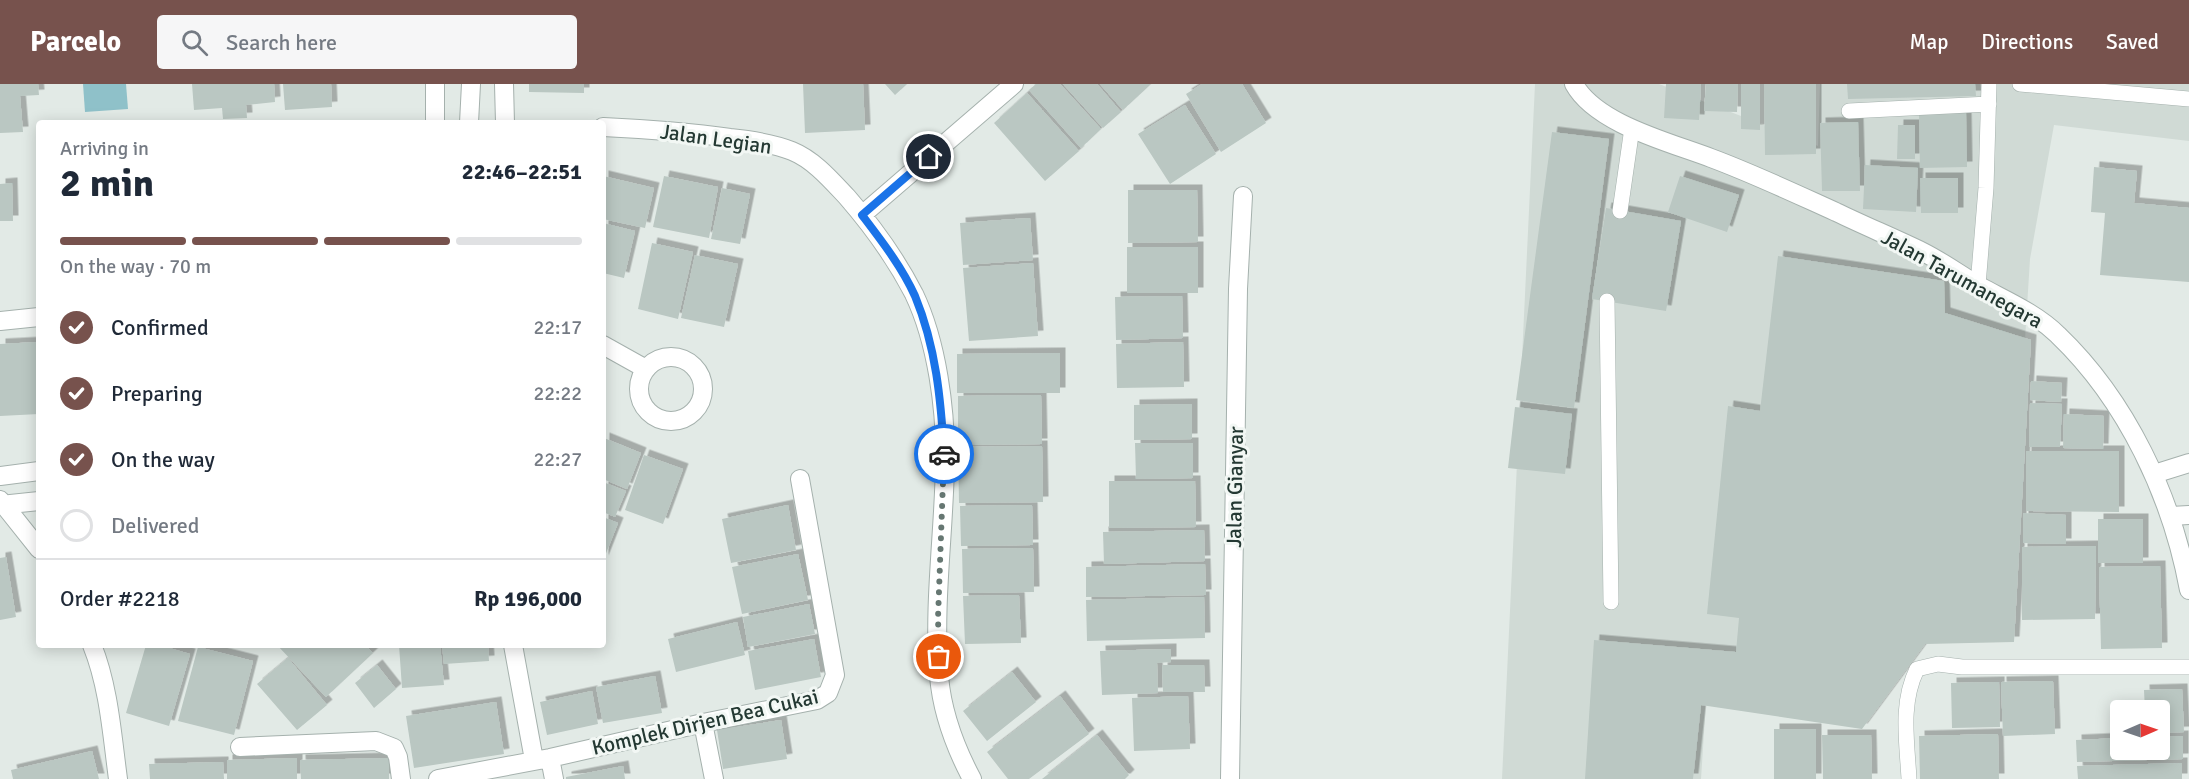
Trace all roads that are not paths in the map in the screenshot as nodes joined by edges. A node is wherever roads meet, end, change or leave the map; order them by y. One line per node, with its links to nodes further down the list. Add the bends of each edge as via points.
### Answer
1 (435, 84): 11 (street)
2 (471, 84): 12 (street)
3 (504, 84): 13 (street)
4 (1014, 84): 18 (street)
5 (1574, 84): 15 (street, Jalan Tarumanegara, via 1595,108)
6 (1989, 84): 9 (lane)
7 (2020, 84): 8 (lane)
8 (2189, 99)
9 (1989, 104): 10 (lane); 19 (lane)
10 (1849, 111)
11 (435, 120)
12 (469, 120)
13 (506, 120)
14 (606, 127): 18 (street, Jalan Legian, via 700,134 791,150 826,175)
15 (1632, 128): 17 (lane); 19 (street, Jalan Tarumanegara, via 1746,171 1924,253)
16 (1243, 196): 48 (street, Jalan Gianyar)
17 (1620, 211)
18 (862, 215): 47 (street, Jalan Legian, via 890,252 914,295 930,336 945,460 939,677 957,752)
19 (1978, 285): 27 (street, Jalan Tarumanegara, via 2027,312 2076,353 2109,396)
20 (1607, 301): 35 (lane)
21 (36, 317): 22 (street)
22 (0, 321)
23 (606, 347): 24 (street)
24 (646, 369)
25 (2189, 463): 27 (street)
26 (36, 471): 28 (street)
27 (2154, 474): 32 (street, Jalan Tarumanegara)
28 (0, 476)
29 (800, 479): 39 (street, Komplek Dirjen Bea Cukai, via 835,675 833,683 828,693 817,700)
30 (36, 501): 31 (street)
31 (1, 503): 33 (street)
32 (2180, 515): 34 (street, Jalan Tarumanegara)
33 (36, 545)
34 (2189, 590)
35 (1611, 602)
36 (93, 648): 42 (street, via 108,706)
37 (514, 648): 41 (street)
38 (2189, 667): 49 (lane, via 1938,664 1917,669 1906,703)
39 (703, 723): 41 (street, Komplek Dirjen Bea Cukai); 46 (street)
40 (240, 747): 43 (street, via 376,741 394,748)
41 (542, 759): 44 (street, Komplek Dirjen Bea Cukai); 45 (street)
42 (118, 779)
43 (401, 779)
44 (438, 779)
45 (554, 779)
46 (714, 779)
47 (972, 779)
48 (1230, 779)
49 (1909, 779)

